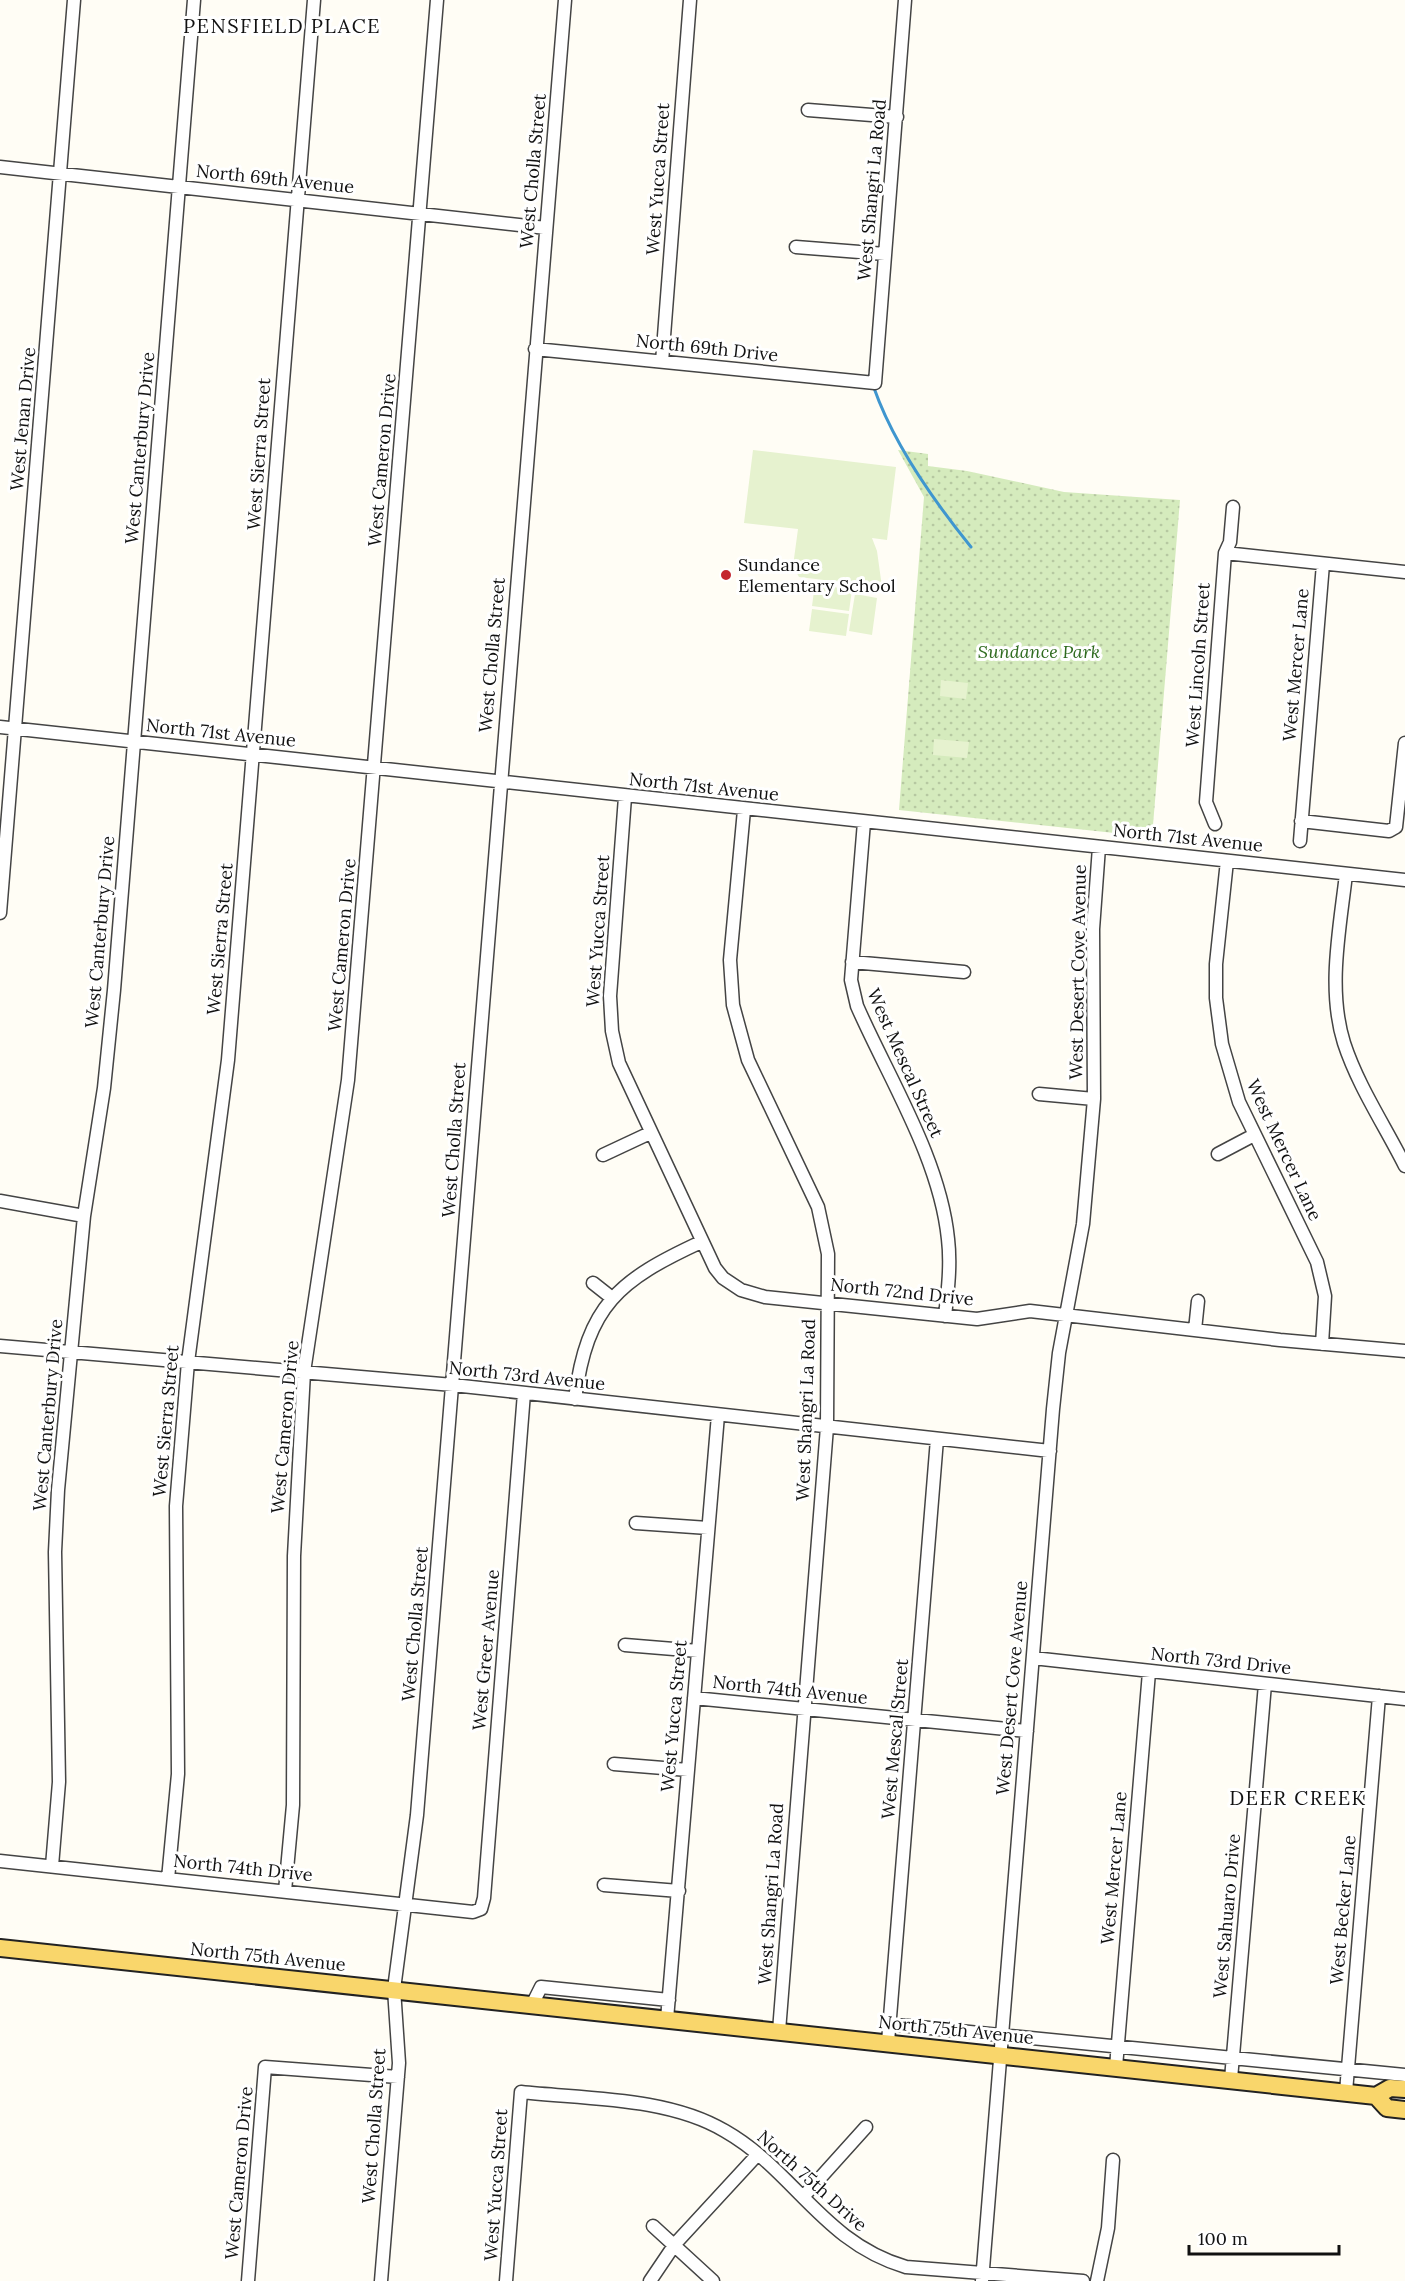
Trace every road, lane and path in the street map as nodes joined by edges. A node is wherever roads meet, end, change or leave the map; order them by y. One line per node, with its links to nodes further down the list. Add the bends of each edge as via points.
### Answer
1 (74, 0): 11 (street, West Jenan Drive)
2 (194, 0): 12 (street, West Canterbury Drive)
3 (314, 0): 13 (street, West Sierra Street)
4 (437, 0): 14 (street, West Cameron Drive)
5 (565, 0): 15 (street, West Cholla Street)
6 (690, 0): 19 (street, West Yucca Street)
7 (905, 0): 9 (street, West Shangri La Road)
8 (808, 110): 9 (street)
9 (897, 117): 17 (street, West Shangri La Road)
10 (0, 167): 11 (street, North 69th Avenue)
11 (61, 174): 12 (street, North 69th Avenue); 26 (street, West Jenan Drive)
12 (179, 187): 13 (street, North 69th Avenue); 27 (street, West Canterbury Drive)
13 (297, 199): 14 (street, North 69th Avenue); 29 (street, West Sierra Street)
14 (420, 214): 15 (street, North 69th Avenue); 30 (street, West Cameron Drive)
15 (546, 228): 18 (street, West Cholla Street)
16 (796, 247): 17 (street)
17 (885, 254): 20 (street, West Shangri La Road)
18 (535, 349): 19 (street, North 69th Drive); 31 (street, West Cholla Street)
19 (662, 362): 20 (street, North 69th Drive)
20 (875, 383)
21 (1233, 507): 22 (street, West Lincoln Street, via 1230,542)
22 (1225, 553): 23 (street); 37 (street, West Lincoln Street, via 1206,802)
23 (1323, 564): 24 (street); 35 (street, West Mercer Lane)
24 (1405, 572)
25 (0, 728): 26 (street, North 71st Avenue)
26 (15, 729): 27 (street, North 71st Avenue); 43 (street, West Jenan Drive)
27 (135, 742): 29 (street, North 71st Avenue); 54 (street, West Canterbury Drive, via 104,1088)
28 (1405, 742): 32 (street)
29 (254, 754): 30 (street, North 71st Avenue); 67 (street, West Sierra Street, via 228,1060)
30 (375, 768): 31 (street, North 71st Avenue); 68 (street, West Cameron Drive, via 348,1080)
31 (499, 783): 33 (street, North 71st Avenue); 69 (street, West Cholla Street)
32 (1403, 787): 35 (street, via 1396,827 1389,831)
33 (625, 796): 34 (street, North 71st Avenue); 48 (street, West Yucca Street, via 610,996 612,1031 619,1063)
34 (744, 810): 36 (street, North 71st Avenue); 59 (street, West Shangri La Road, via 730,960 733,1005 748,1060 823,1222 828,1254)
35 (1301, 821): 38 (street, West Mercer Lane)
36 (864, 822): 39 (street, North 71st Avenue); 44 (street, West Mescal Street)
37 (1215, 824)
38 (1300, 841)
39 (1099, 846): 40 (street, North 71st Avenue); 47 (street, West Desert Cove Avenue, via 1093,929)
40 (1227, 861): 41 (street, North 71st Avenue); 49 (street, West Mercer Lane, via 1216,964 1217,1012 1226,1064)
41 (1346, 874): 42 (street, North 71st Avenue); 52 (street, via 1336,978 1339,1024 1351,1061)
42 (1405, 880)
43 (0, 913)
44 (852, 962): 45 (street); 60 (street, West Mescal Street, via 851,980 857,1006 928,1161 941,1201 949,1254)
45 (964, 972)
46 (1039, 1094): 47 (street, West Desert Cove Avenue)
47 (1094, 1099): 61 (street, West Desert Cove Avenue, via 1083,1224)
48 (650, 1133): 51 (street); 55 (street, West Yucca Street)
49 (1254, 1136): 50 (street); 63 (street, West Mercer Lane, via 1317,1262 1325,1296)
50 (1218, 1154)
51 (603, 1155)
52 (1405, 1166)
53 (0, 1201): 54 (street)
54 (84, 1216): 66 (street, West Canterbury Drive)
55 (702, 1242): 57 (street, via 654,1264); 59 (street, North 72nd Drive, via 723,1278 741,1290 765,1297)
56 (593, 1284): 57 (street)
57 (612, 1298): 71 (street, via 585,1344)
58 (1198, 1301): 62 (street)
59 (828, 1303): 60 (street, North 72nd Drive); 73 (street, West Shangri La Road)
60 (945, 1316): 61 (street, North 72nd Drive, via 977,1319 1030,1311)
61 (1065, 1316): 62 (street, North 72nd Drive); 75 (street, West Desert Cove Avenue)
62 (1195, 1330): 63 (street, North 72nd Drive)
63 (1322, 1344): 65 (street, North 72nd Drive)
64 (0, 1346): 66 (street, North 73rd Avenue)
65 (1405, 1351)
66 (72, 1352): 67 (street, North 73rd Avenue); 92 (street, West Canterbury Drive, via 55,1552 59,1782)
67 (188, 1362): 68 (street, North 73rd Avenue); 93 (street, West Sierra Street, via 176,1506 178,1774)
68 (304, 1372): 69 (street, North 73rd Avenue); 95 (street, West Cameron Drive, via 294,1556 293,1805)
69 (453, 1385): 70 (street, North 73rd Avenue); 97 (street, West Cholla Street, via 417,1815)
70 (524, 1393): 71 (street, North 73rd Avenue); 98 (street, West Greer Avenue)
71 (575, 1399): 72 (street, North 73rd Avenue)
72 (718, 1415): 73 (street, North 73rd Avenue); 77 (street, West Yucca Street)
73 (827, 1427): 74 (street, North 73rd Avenue); 86 (street, West Shangri La Road)
74 (937, 1439): 75 (street, North 73rd Avenue); 87 (street, West Mescal Street)
75 (1050, 1451): 80 (street, West Desert Cove Avenue)
76 (636, 1523): 77 (street)
77 (708, 1528): 79 (street, West Yucca Street)
78 (625, 1645): 79 (street, North 74th Avenue)
79 (698, 1651): 84 (street, West Yucca Street)
80 (1033, 1658): 81 (street, North 73rd Drive); 88 (street, West Desert Cove Avenue)
81 (1149, 1672): 82 (street, North 73rd Drive); 108 (street, West Mercer Lane)
82 (1265, 1684): 83 (street, North 73rd Drive); 110 (street, West Sahuaro Drive)
83 (1379, 1696): 85 (street, North 73rd Drive); 112 (street, West Becker Lane)
84 (694, 1698): 86 (street, North 74th Avenue); 90 (street, West Yucca Street)
85 (1405, 1699)
86 (804, 1709): 87 (street, North 74th Avenue); 105 (street, West Shangri La Road)
87 (914, 1720): 88 (street, North 74th Avenue); 104 (street, West Mescal Street)
88 (1026, 1731): 106 (street, West Desert Cove Avenue)
89 (614, 1764): 90 (street)
90 (688, 1770): 96 (street, West Yucca Street)
91 (0, 1861): 92 (street, North 74th Drive)
92 (52, 1866): 93 (street, North 74th Drive)
93 (168, 1879): 95 (street, North 74th Drive)
94 (604, 1885): 96 (street)
95 (285, 1891): 97 (street, North 74th Drive)
96 (679, 1891): 101 (street, West Yucca Street)
97 (406, 1903): 98 (street, North 74th Drive, via 473,1912); 100 (street, West Cholla Street)
98 (481, 1909)
99 (0, 1948): 100 (main road, North 75th Avenue)
100 (394, 1989): 102 (main road, North 75th Avenue); 114 (street, West Cholla Street)
101 (669, 2000): 102 (street, via 541,1987); 103 (street, West Yucca Street)
102 (532, 2005): 103 (main road, North 75th Avenue)
103 (667, 2019): 105 (main road, North 75th Avenue)
104 (889, 2024): 106 (street, North 75th Avenue); 107 (street, West Mescal Street)
105 (779, 2031): 107 (main road, North 75th Avenue)
106 (1001, 2034): 108 (street, North 75th Avenue); 109 (street, West Desert Cove Avenue)
107 (888, 2042): 109 (main road, North 75th Avenue)
108 (1118, 2046): 110 (street, North 75th Avenue); 111 (street, West Mercer Lane)
109 (1000, 2054): 111 (main road, North 75th Avenue); 127 (street, West Desert Cove Avenue)
110 (1234, 2058): 112 (street, North 75th Avenue); 115 (street, West Sahuaro Drive)
111 (1116, 2067): 115 (main road, North 75th Avenue)
112 (1347, 2070): 113 (street, North 75th Avenue); 118 (street, West Becker Lane)
113 (1405, 2075)
114 (398, 2078): 128 (street, West Cameron Drive, via 265,2067); 129 (street, West Cholla Street)
115 (1231, 2079): 118 (main road, North 75th Avenue)
116 (1405, 2089): 119 (main road, North 75th Avenue, via 1390,2088)
117 (521, 2092): 122 (street, North 75th Drive, via 671,2109 720,2128); 130 (street, West Yucca Street)
118 (1346, 2092): 119 (main road, North 75th Avenue)
119 (1376, 2096): 120 (main road, North 75th Avenue, via 1387,2108)
120 (1401, 2107)
121 (866, 2127): 124 (street)
122 (758, 2154): 124 (street, North 75th Drive); 126 (street)
123 (1113, 2160): 134 (street, via 1108,2228)
124 (803, 2197): 127 (street, North 75th Drive, via 856,2246 887,2261)
125 (653, 2226): 126 (street)
126 (675, 2244): 131 (street); 132 (street)
127 (982, 2277): 133 (street, North 75th Drive)
128 (248, 2281)
129 (381, 2281)
130 (506, 2281)
131 (650, 2281)
132 (713, 2281)
133 (1083, 2281)
134 (1097, 2281)

